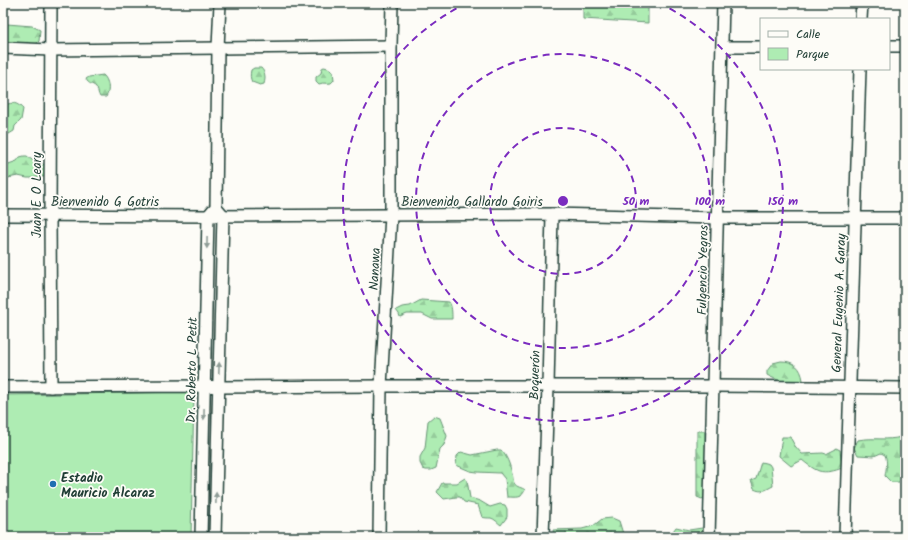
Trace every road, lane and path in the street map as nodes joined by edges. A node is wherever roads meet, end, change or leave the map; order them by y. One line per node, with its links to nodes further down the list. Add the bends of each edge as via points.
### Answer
1 (51, 3): 14 (street, Juan E O Leary)
2 (220, 3): 13 (street)
3 (392, 3): 7 (street, Nanawa)
4 (723, 3): 10 (street, Fulgencio Yegros)
5 (862, 3): 6 (street)
6 (861, 18)
7 (391, 46): 13 (street); 20 (street, Nanawa)
8 (890, 46): 9 (street)
9 (905, 46)
10 (722, 47): 11 (street); 22 (street, Fulgencio Yegros)
11 (760, 47)
12 (3, 48): 14 (street)
13 (218, 48): 14 (street); 16 (street)
14 (50, 50): 19 (street, Juan E O Leary)
15 (860, 70): 23 (street, General Eugenio A. Garay)
16 (219, 211): 20 (street, Bienvenido Gallardo Goiris); 21 (street, Bienvenido Gallardo Goiris); 31 (street, one-way to 16)
17 (3, 214): 19 (street, Bienvenido G Gotris)
18 (552, 214): 20 (street, Bienvenido Gallardo Goiris); 22 (street, Bienvenido Gallardo Goiris); 27 (street, Boquerón)
19 (50, 215): 21 (street, Bienvenido G Gotris); 30 (street, Juan E O Leary)
20 (391, 215): 26 (street, Nanawa)
21 (208, 216): 25 (street, Dr. Roberto L Petit, one-way to 25)
22 (718, 218): 23 (street, Bienvenido Gallardo Goiris); 28 (street, Fulgencio Yegros)
23 (855, 218): 24 (street, Bienvenido Gallardo Goiris); 32 (street, General Eugenio A. Garay)
24 (905, 218)
25 (205, 386): 30 (street); 31 (street); 34 (street, Dr. Roberto L Petit, one-way to 34)
26 (381, 386): 27 (street); 31 (street); 36 (street, Nanawa)
27 (548, 386): 28 (street); 37 (street, Boquerón)
28 (713, 386): 32 (street); 38 (street, Fulgencio Yegros)
29 (3, 387): 30 (street)
30 (51, 387)
31 (218, 387): 35 (street, one-way to 31)
32 (849, 387): 33 (street); 39 (street, General Eugenio A. Garay)
33 (905, 388)
34 (201, 537)
35 (215, 537)
36 (379, 537)
37 (542, 537)
38 (709, 537)
39 (845, 537)

